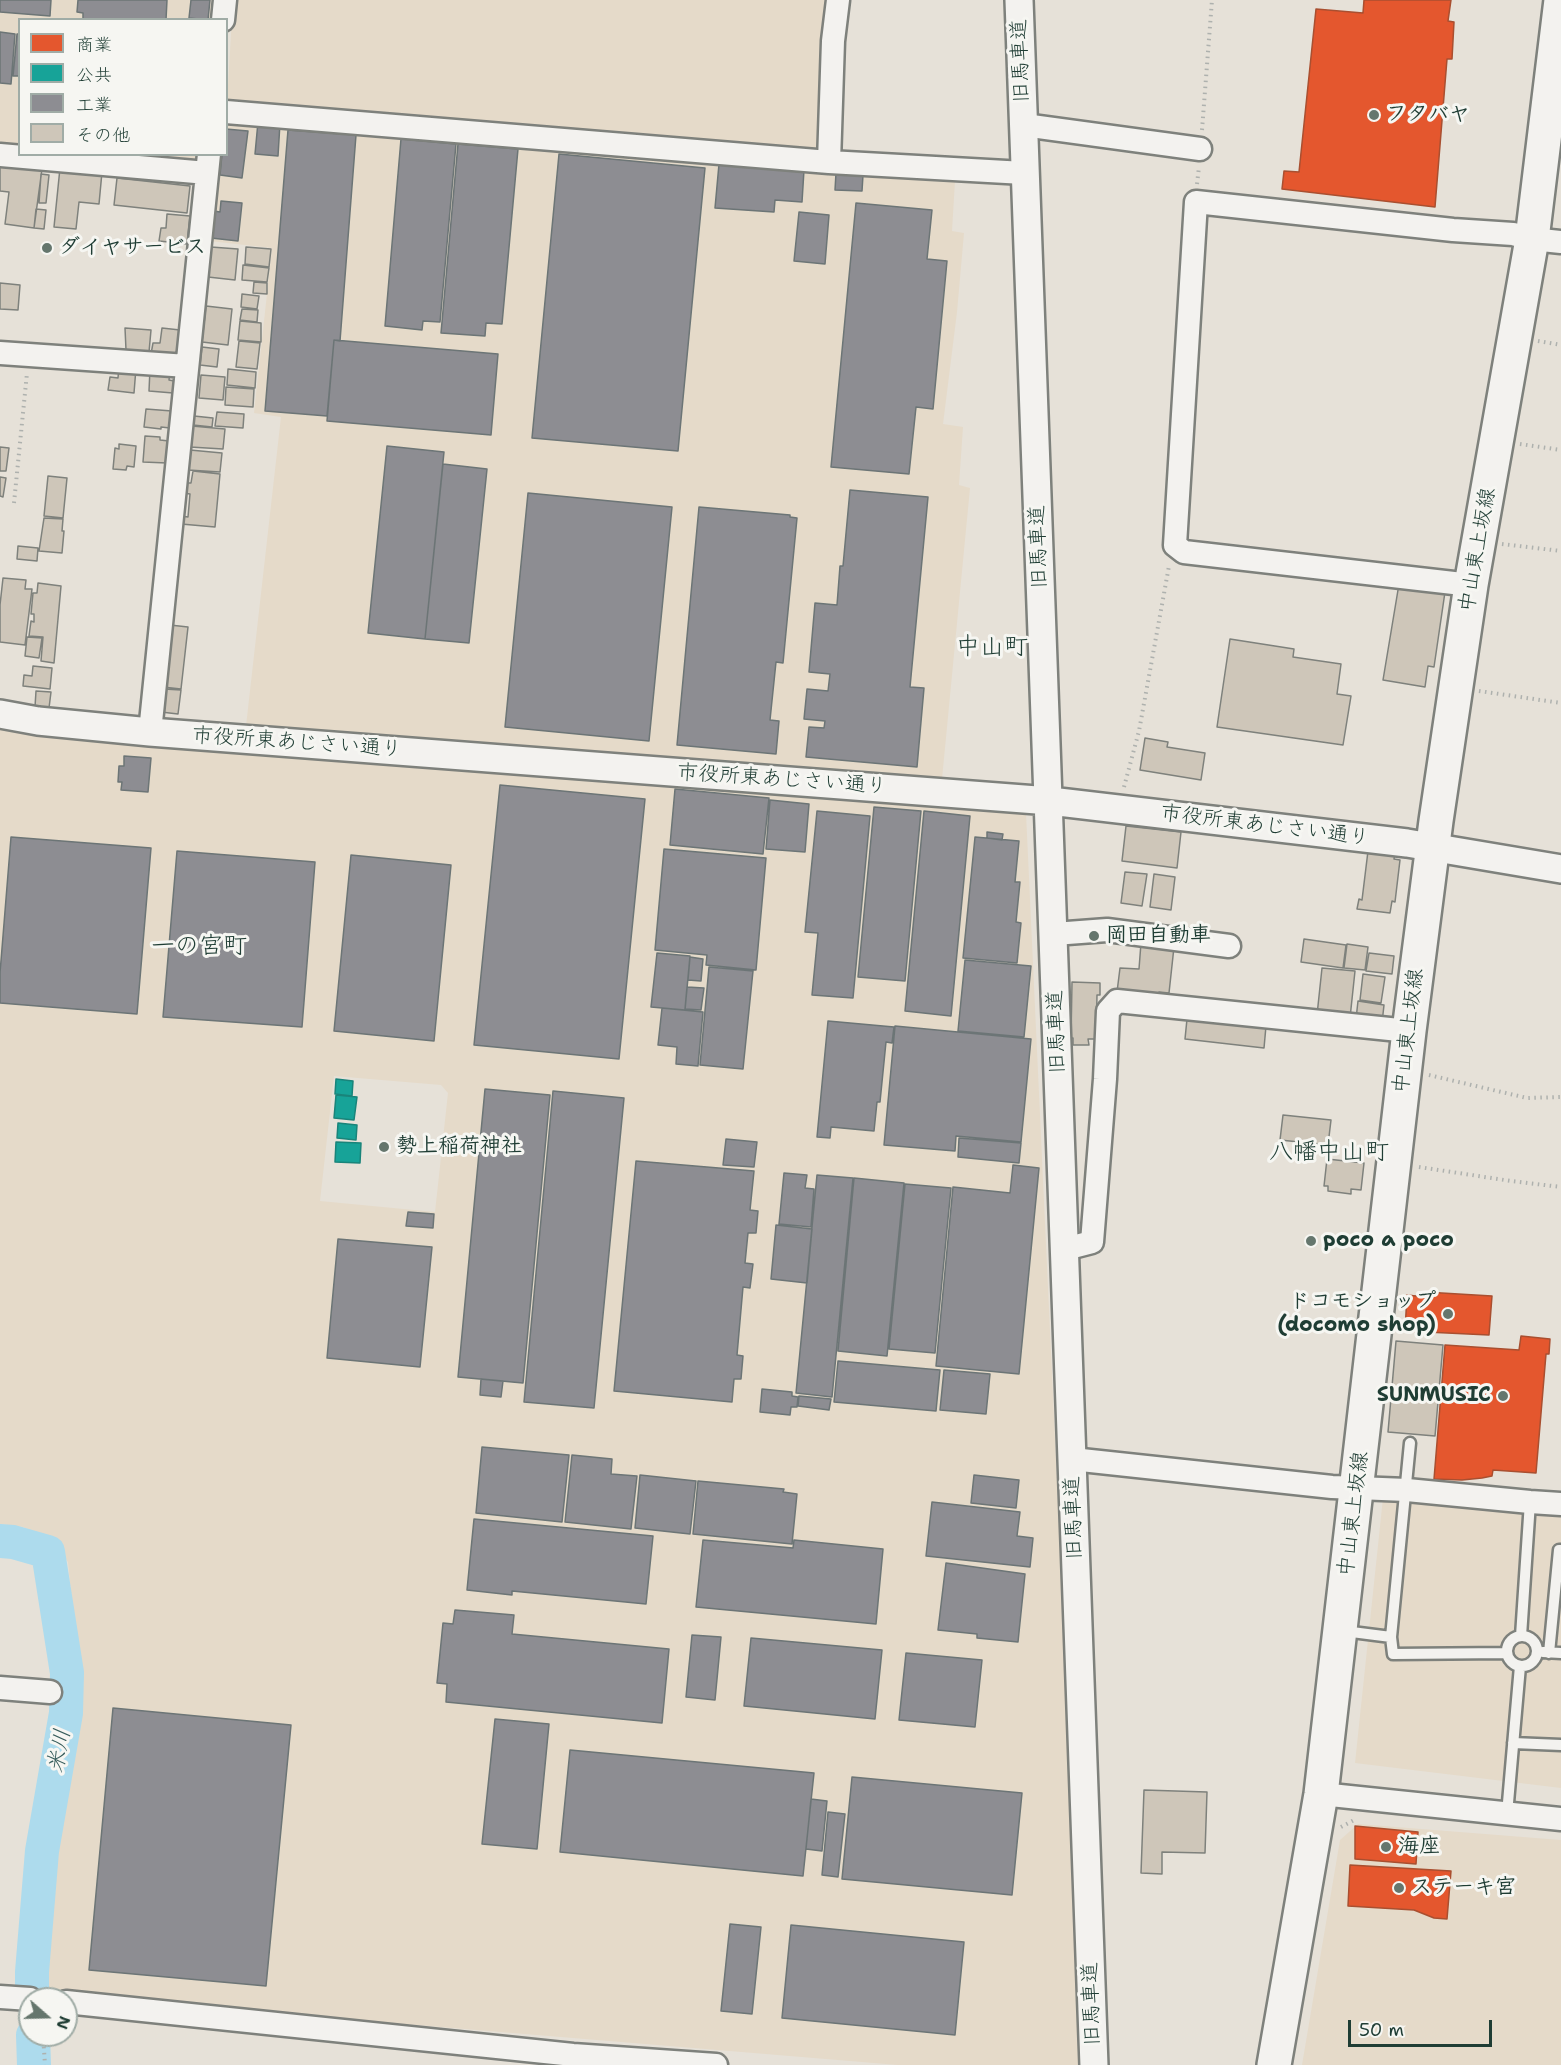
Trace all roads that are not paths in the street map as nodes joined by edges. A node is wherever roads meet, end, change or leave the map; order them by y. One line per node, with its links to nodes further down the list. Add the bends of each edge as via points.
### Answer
1 (225, 0): 5 (street)
2 (838, 0): 12 (street)
3 (1019, 0): 7 (street, 旧馬車道)
4 (1561, 0): 15 (main road, 中山東上坂線)
5 (223, 18)
6 (228, 112): 12 (street)
7 (1024, 126): 8 (street); 14 (street, 旧馬車道)
8 (1200, 149)
9 (0, 155): 10 (street)
10 (18, 156)
11 (23, 156): 13 (street)
12 (829, 162): 14 (street)
13 (208, 164): 17 (street)
14 (1024, 173): 21 (street, 旧馬車道)
15 (1547, 241): 18 (main road, 中山東上坂線); 18 (street, via 1513,234 1196,202 1175,545 1184,552)
16 (0, 352): 17 (street)
17 (187, 366): 20 (street)
18 (1471, 585): 22 (main road, 中山東上坂線)
19 (0, 714): 20 (street, 市役所東あじさい通り)
20 (150, 732): 21 (street, 市役所東あじさい通り)
21 (1050, 801): 22 (street, 市役所東あじさい通り); 24 (street, 旧馬車道)
22 (1432, 847): 23 (street, 市役所東あじさい通り); 26 (main road, 中山東上坂線)
23 (1561, 869)
24 (1054, 934): 25 (street, via 1107,930); 27 (street, 旧馬車道)
25 (1229, 946)
26 (1408, 1032): 27 (street, via 1117,1001 1107,1011 1092,1242); 30 (main road, 中山東上坂線)
27 (1065, 1249): 29 (street, 旧馬車道)
28 (1410, 1443): 31 (lane)
29 (1071, 1459): 30 (street); 52 (street, 旧馬車道)
30 (1358, 1488): 31 (street); 35 (main road, 中山東上坂線)
31 (1407, 1490): 32 (street); 37 (lane)
32 (1530, 1502): 33 (street); 36 (lane)
33 (1561, 1504)
34 (1561, 1550): 40 (lane)
35 (1339, 1630): 37 (lane); 47 (main road, 中山東上坂線)
36 (1521, 1636): 38 (lane, via 1530,1639); 39 (lane, via 1512,1640)
37 (1391, 1637): 39 (lane, via 1393,1654)
38 (1537, 1652): 40 (lane); 42 (lane, via 1533,1661)
39 (1507, 1653): 42 (lane, via 1510,1662)
40 (1549, 1653): 41 (lane)
41 (1561, 1653)
42 (1520, 1666): 45 (lane)
43 (0, 1688): 44 (street)
44 (50, 1692)
45 (1513, 1743): 46 (lane); 48 (lane)
46 (1561, 1745)
47 (1321, 1794): 48 (street); 53 (main road, 中山東上坂線)
48 (1507, 1814): 49 (street)
49 (1561, 1819)
50 (78, 2003): 51 (street, via 573,2055)
51 (716, 2065)
52 (1094, 2065)
53 (1275, 2065)

